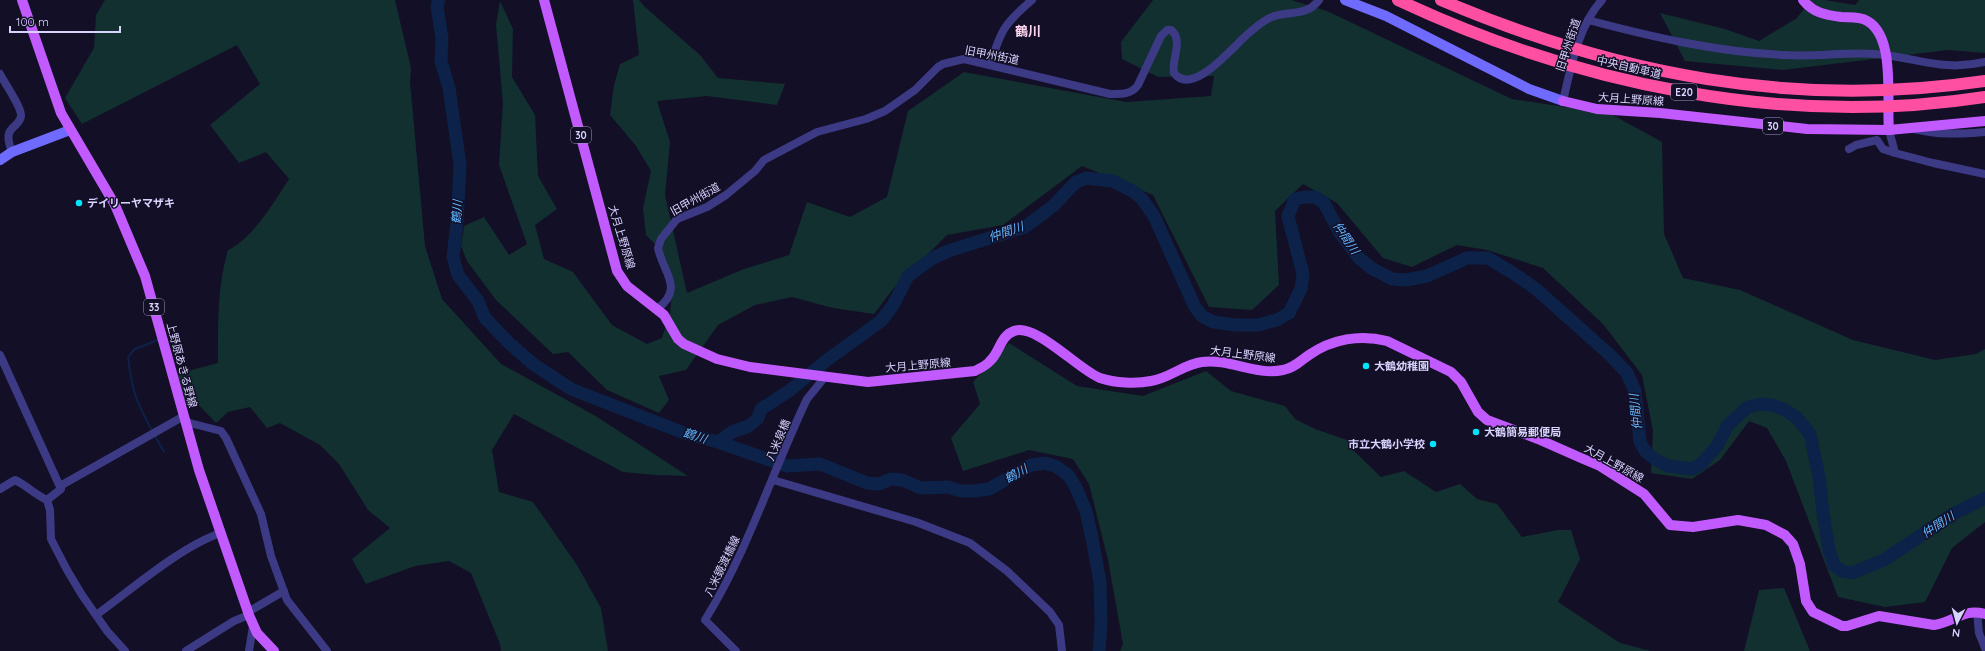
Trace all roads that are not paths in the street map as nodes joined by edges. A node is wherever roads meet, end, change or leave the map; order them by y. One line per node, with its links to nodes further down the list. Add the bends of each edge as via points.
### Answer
1 (22, 0): 21 (main road, 上野原あきる野線 / 33, via 55,98)
2 (544, 0): 28 (main road, 大月上野原線 / 30, via 618,271 627,286)
3 (1032, 0): 13 (street, via 1007,22)
4 (1320, 0): 13 (street, 旧甲州街道, via 1308,11 1275,16 1266,20 1217,64 1201,76 1192,79 1182,79 1174,73 1177,43 1174,32 1167,30 1161,36 1138,85 1126,94 1104,92)
5 (1345, 0): 17 (street, via 1386,16 1529,89)
6 (1398, 0): 16 (highway, 中央自動車道 / E20, via 1460,28 1537,55 1618,79 1695,94 1775,104 1849,106 1928,104)
7 (1441, 0): 15 (highway, 中央自動車道 / E20, via 1502,25 1583,52 1697,78 1775,87 1846,90 1927,88)
8 (1602, 0): 10 (street, 旧甲州街道)
9 (1803, 0): 11 (main road, via 1823,14 1867,21 1880,33)
10 (1586, 22): 11 (street, via 1668,40 1726,49 1783,55); 17 (street, 旧甲州街道)
11 (1886, 55): 12 (street, via 1945,66); 19 (main road)
12 (1985, 62)
13 (990, 65): 28 (street, 旧甲州街道, via 964,59 943,64 915,90 885,111 866,119 817,132 764,160 742,183 717,201 677,219 661,239 658,248 670,279 671,290 666,302)
14 (0, 74): 24 (street, via 20,112 20,119 8,134)
15 (1985, 81)
16 (1985, 97)
17 (1563, 101): 19 (main road, 大月上野原線 / 30, via 1598,109 1807,129)
18 (1985, 121): 20 (main road, 大月上野原線 / 30)
19 (1889, 127): 20 (main road, 大月上野原線 / 30); 25 (street)
20 (1908, 128): 22 (street, via 1932,133)
21 (70, 130): 24 (street); 31 (main road, 上野原あきる野線 / 33, via 115,205 145,276)
22 (1985, 132)
23 (1849, 150): 25 (street, via 1856,145 1877,140 1883,149)
24 (12, 152): 26 (street)
25 (1895, 153): 27 (street)
26 (0, 160)
27 (1985, 174)
28 (657, 309): 30 (main road, 大月上野原線 / 30, via 669,321 678,339 700,353 750,367)
29 (0, 355): 33 (street)
30 (822, 377): 32 (street, 八米泉橋, via 804,407); 38 (main road, 大月上野原線 / 30, via 868,382 975,371 990,362 999,345 1009,334 1021,330 1038,337 1100,378 1128,382 1152,381 1202,362 1215,361 1262,370 1284,370 1328,344 1348,339 1376,338 1451,372 1461,382 1478,412 1487,420 1600,466 1644,494 1670,525 1693,528 1738,520 1776,530 1790,539 1797,553 1809,608 1836,624 1847,626 1879,616 1934,625 1968,612)
31 (185, 419): 33 (street); 36 (main road, 上野原あきる野線 / 33, via 199,470); 37 (street, via 221,431 226,438 261,514 271,556)
32 (773, 480): 48 (street, 八米鏡渡橋線, via 722,593 705,620); 49 (street, via 916,522 970,543 1007,571 1050,612 1059,625)
33 (60, 486): 35 (street, via 61,489)
34 (0, 489): 35 (street, via 15,480)
35 (47, 500): 40 (street, via 52,541 78,589)
36 (221, 533): 39 (main road, 上野原あきる野線 / 33); 40 (street, via 208,537 166,564)
37 (284, 591): 39 (street); 47 (street, via 287,600)
38 (1981, 613): 42 (street, via 1979,633)
39 (248, 614): 41 (main road, 上野原あきる野線 / 33); 44 (street)
40 (96, 615): 43 (street)
41 (253, 626): 45 (street); 46 (main road, 上野原あきる野線 / 33, via 262,640)
42 (1985, 648)
43 (125, 651)
44 (186, 651)
45 (249, 651)
46 (274, 651)
47 (327, 651)
48 (736, 651)
49 (1062, 651)

